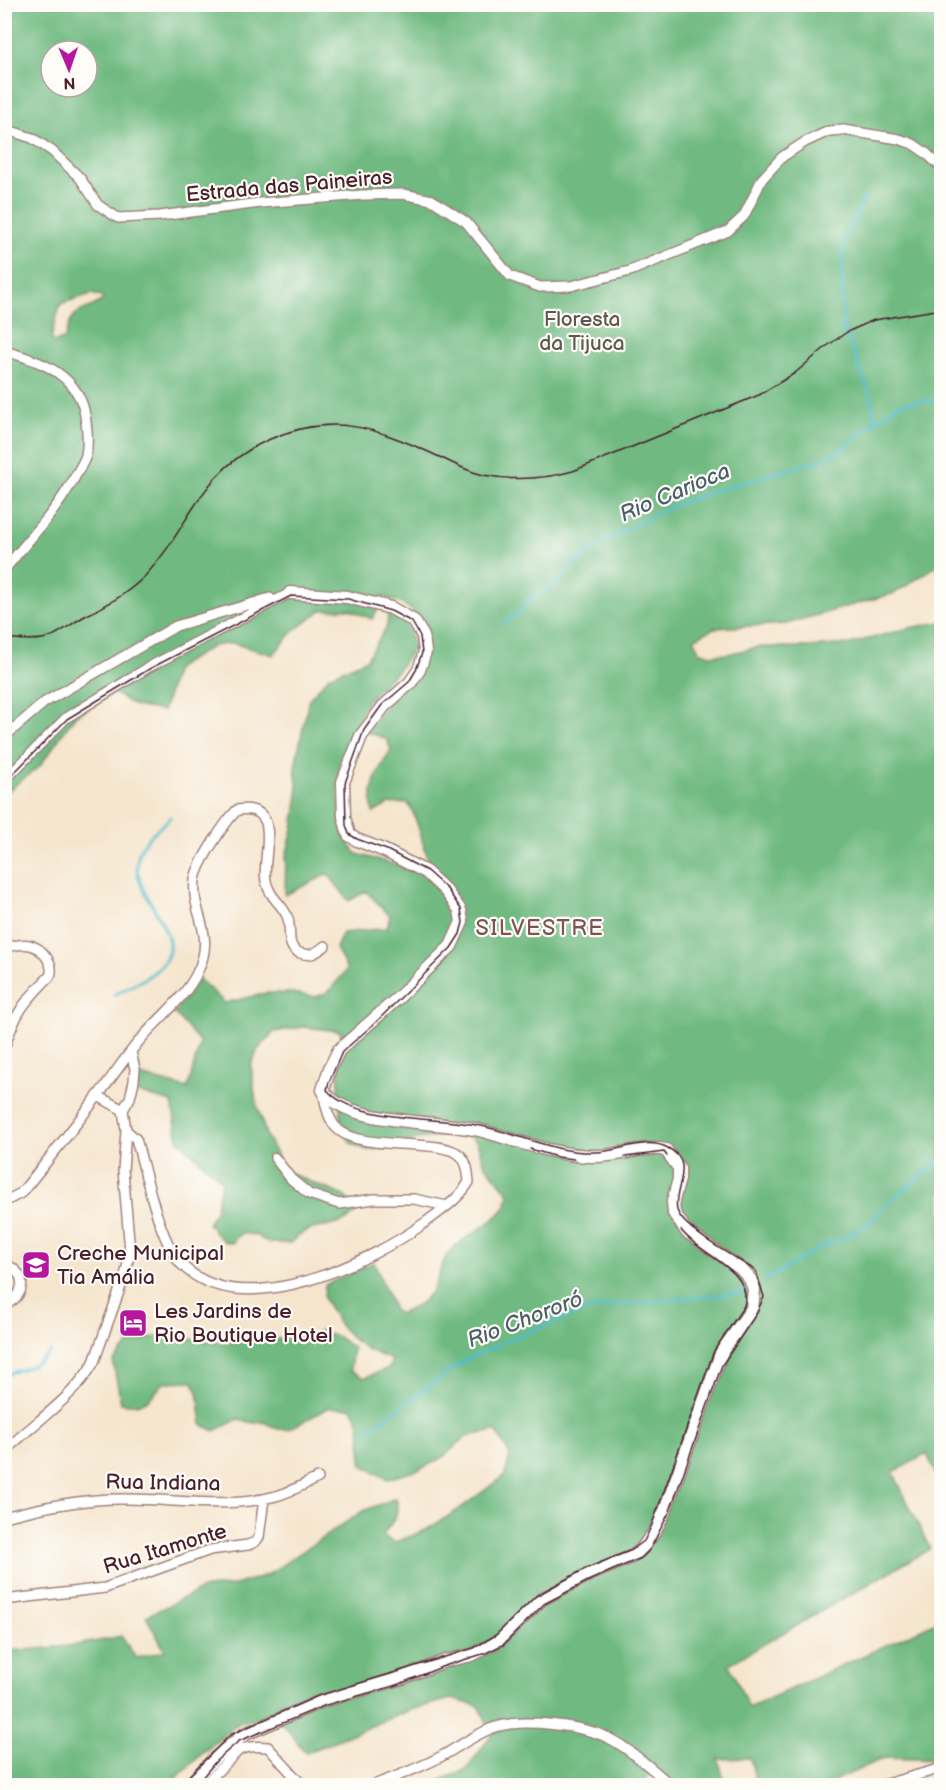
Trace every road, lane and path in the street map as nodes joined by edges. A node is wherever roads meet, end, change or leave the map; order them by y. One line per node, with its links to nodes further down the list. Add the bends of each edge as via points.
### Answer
1 (4, 132): 2 (street, Estrada das Paineiras, via 32,138 52,151 80,178 98,205 117,218 363,195 403,194 432,200 466,222 510,276 540,287 571,286 630,271 728,231 744,216 762,179 782,157 829,131 899,139 914,144)
2 (942, 168)
3 (4, 351): 4 (street, via 49,366 67,378 81,398 88,427 86,456 69,487)
4 (4, 570)
5 (290, 593): 6 (street, via 176,626 45,702); 7 (street, via 149,667 66,718); 12 (street, via 347,597 391,608 414,621 423,636 425,652 410,683 384,706 361,736 343,782 344,817 349,835 426,872 460,910 462,922 451,946 339,1050)
6 (4, 737)
7 (4, 781)
8 (325, 946): 11 (street, via 309,955 291,946 287,914 269,892 266,878 265,820 247,809 237,810 197,871 195,892 205,944 196,976)
9 (4, 947): 10 (street, via 36,947 51,963 52,970 21,1007)
10 (4, 1049)
11 (131, 1052): 13 (street); 14 (street, via 134,1081)
12 (323, 1090): 18 (street, via 330,1118 342,1133 460,1156 466,1163 469,1182); 27 (street, via 348,1109 476,1129 557,1152 596,1157 654,1147 666,1150 679,1168 674,1213 687,1232 740,1268 750,1279 754,1299 752,1309 722,1351 665,1511 641,1550 542,1599 500,1640 478,1652 322,1701 245,1734)
13 (98, 1096): 14 (street); 17 (street, via 21,1193)
14 (123, 1110): 15 (street)
15 (126, 1130): 18 (street, via 136,1139 171,1249 181,1264 204,1281 227,1287 280,1288 326,1276 403,1238); 21 (street, via 123,1170 130,1251 94,1362 71,1392)
16 (275, 1158): 18 (street, via 309,1194 339,1204 414,1199)
17 (4, 1202)
18 (447, 1206)
19 (4, 1264): 20 (street, via 14,1267 21,1284 21,1294)
20 (4, 1305)
21 (4, 1452)
22 (318, 1478): 23 (street, Rua Indiana)
23 (264, 1499): 24 (street, Rua Indiana, via 190,1503 77,1500); 25 (street, Rua Itamonte, via 259,1537 248,1545 210,1550 105,1587)
24 (4, 1517)
25 (4, 1600)
26 (942, 1768): 32 (street)
27 (188, 1785)
28 (203, 1785): 29 (street, via 239,1750 268,1747)
29 (303, 1785)
30 (371, 1785): 31 (street, via 441,1756 491,1729 529,1722 565,1726 612,1739)
31 (672, 1785)
32 (879, 1785)

